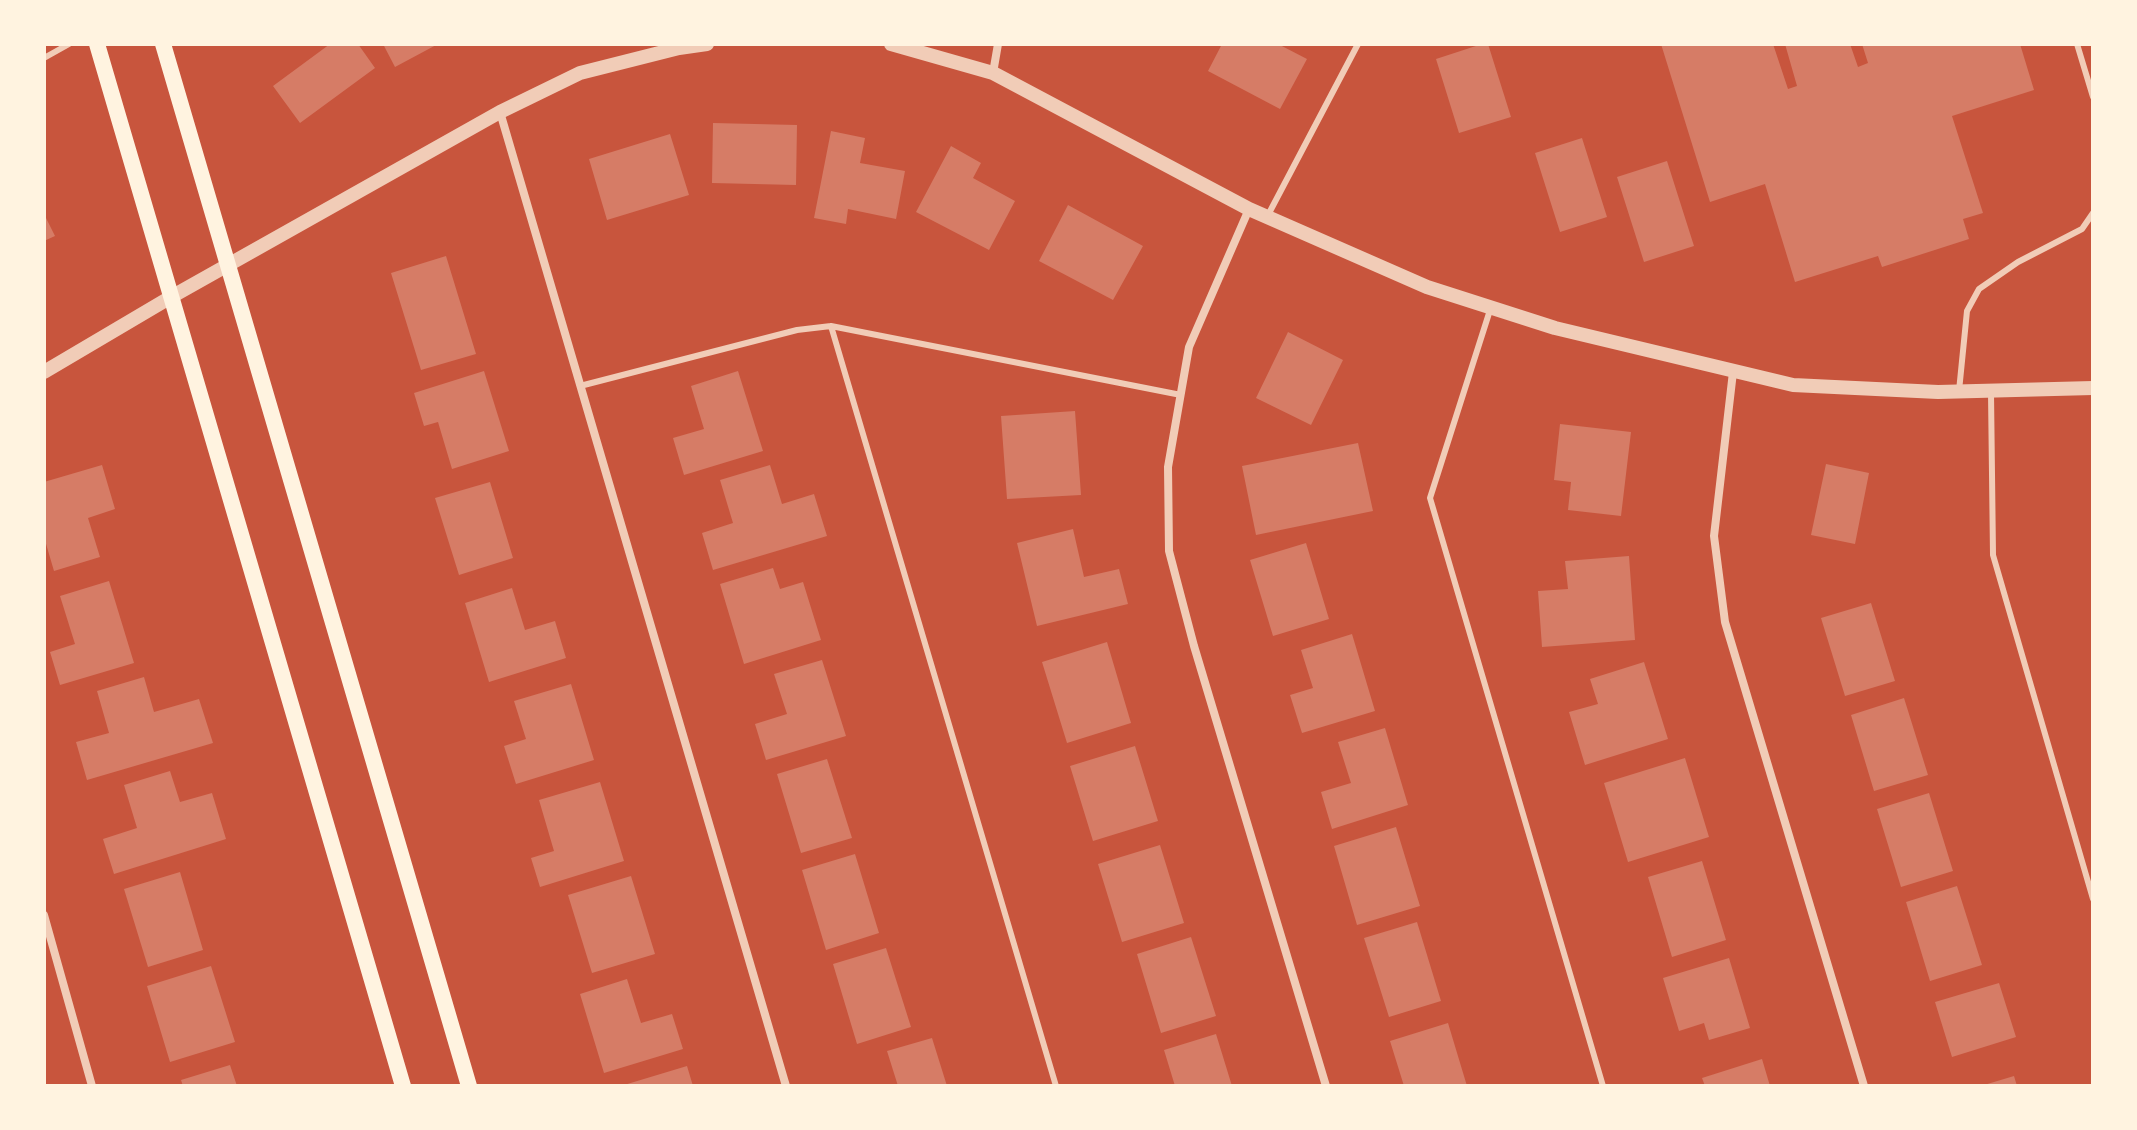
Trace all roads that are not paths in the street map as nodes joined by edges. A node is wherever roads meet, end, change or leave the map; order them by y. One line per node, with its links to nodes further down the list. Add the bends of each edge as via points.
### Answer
1 (69, 44): 9 (lane)
2 (97, 44): 17 (main road)
3 (163, 44): 16 (main road)
4 (707, 44): 12 (street, via 580,73)
5 (891, 44): 10 (street)
6 (998, 44): 10 (street)
7 (1358, 44): 15 (lane)
8 (2077, 44): 11 (lane)
9 (44, 58)
10 (993, 73): 13 (street)
11 (2093, 97)
12 (500, 112): 16 (street); 22 (street)
13 (1249, 209): 15 (street); 26 (street, via 1189,347)
14 (2093, 213): 24 (lane, via 2082,229 1979,289 1967,311)
15 (1267, 217): 18 (street, via 1427,287)
16 (228, 266): 17 (street); 31 (main road)
17 (171, 297): 20 (street); 30 (main road)
18 (1491, 307): 21 (street); 35 (lane, via 1430,498)
19 (831, 326): 22 (lane, via 797,330); 26 (lane); 33 (lane)
20 (44, 372)
21 (1733, 372): 24 (street, via 1793,385); 36 (street, via 1714,536 1725,622)
22 (580, 386): 32 (street)
23 (2093, 388): 25 (street)
24 (1959, 391): 25 (street)
25 (1991, 391): 27 (lane, via 1993,555)
26 (1181, 395): 34 (street, via 1168,467 1169,551)
27 (2093, 899)
28 (44, 915): 29 (street)
29 (92, 1086)
30 (403, 1086)
31 (469, 1086)
32 (786, 1086)
33 (1056, 1086)
34 (1326, 1086)
35 (1603, 1086)
36 (1864, 1086)

